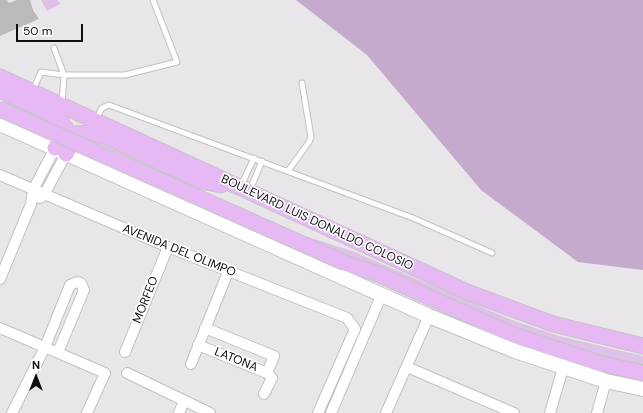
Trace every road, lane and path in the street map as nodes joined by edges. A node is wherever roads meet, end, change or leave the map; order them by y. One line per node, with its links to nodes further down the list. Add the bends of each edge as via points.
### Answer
1 (153, 0): 3 (lane, via 177,62 125,75)
2 (54, 48): 3 (lane)
3 (64, 75): 7 (lane, via 41,72); 8 (lane)
4 (0, 77): 7 (main road, BOULEVARD LUIS DONALDO COLOSIO)
5 (302, 83): 19 (lane, via 311,137)
6 (0, 90): 7 (main road)
7 (31, 98): 8 (main road, BOULEVARD LUIS DONALDO COLOSIO); 12 (street, via 27,120); 13 (main road, via 59,120)
8 (62, 105): 10 (main road, BOULEVARD LUIS DONALDO COLOSIO)
9 (0, 109): 42 (main road, BOULEVARD LUIS DONALDO COLOSIO, bridge, via 511,334 602,364)
10 (95, 120): 16 (lane, via 102,108 109,105); 21 (main road, BOULEVARD LUIS DONALDO COLOSIO)
11 (0, 124): 12 (street)
12 (16, 131): 15 (street)
13 (69, 136): 14 (main road, via 87,133); 15 (main road, via 70,147)
14 (112, 140): 18 (street, via 102,152); 21 (main road, via 201,181)
15 (61, 151): 18 (street); 22 (street); 23 (street)
16 (254, 158): 17 (lane); 21 (lane)
17 (262, 161): 19 (lane); 21 (lane)
18 (101, 169): 29 (street)
19 (288, 171): 26 (lane, via 413,218)
20 (0, 175): 22 (street, AVENIDA DEL OLIMPO)
21 (240, 188): 34 (main road, BOULEVARD LUIS DONALDO COLOSIO, via 467,292 552,324)
22 (33, 190): 23 (street, AVENIDA DEL OLIMPO); 24 (street)
23 (44, 195): 24 (street); 25 (street, AVENIDA DEL OLIMPO)
24 (31, 204): 28 (street)
25 (168, 247): 27 (street, AVENIDA DEL OLIMPO); 37 (street, MORFEO)
26 (492, 253)
27 (228, 272): 32 (street); 52 (street, AVENIDA DEL OLIMPO, via 347,318 355,329)
28 (0, 279)
29 (382, 294): 30 (street); 53 (street)
30 (429, 316): 39 (street); 40 (street)
31 (0, 328): 35 (street)
32 (205, 328): 33 (street); 43 (street, via 274,356)
33 (198, 345): 38 (street); 43 (street, LATONA)
34 (643, 346)
35 (45, 347): 36 (street); 36 (street, via 70,285 81,283 84,290); 48 (street)
36 (58, 352): 49 (street, via 105,372)
37 (125, 352)
38 (191, 364)
39 (407, 367): 54 (street); 55 (street)
40 (563, 368): 44 (street); 56 (street)
41 (127, 373): 47 (street)
42 (643, 373)
43 (269, 375): 46 (street)
44 (606, 381): 45 (street); 57 (street)
45 (643, 389)
46 (264, 394)
47 (184, 401): 50 (street); 51 (street)
48 (12, 413)
49 (87, 413)
50 (179, 413)
51 (210, 413)
52 (318, 413)
53 (331, 413)
54 (386, 413)
55 (514, 413)
56 (550, 413)
57 (597, 413)

